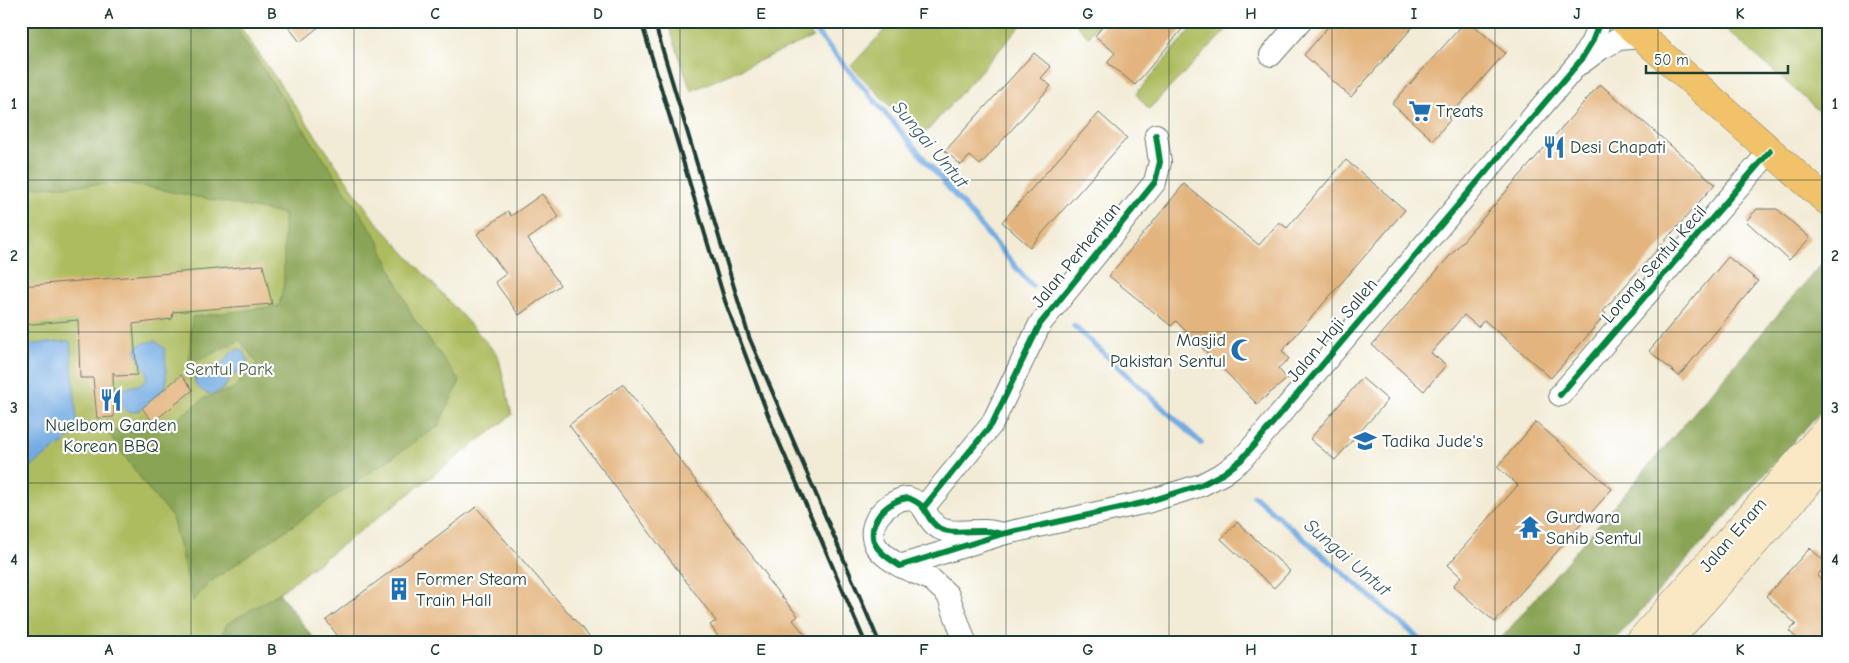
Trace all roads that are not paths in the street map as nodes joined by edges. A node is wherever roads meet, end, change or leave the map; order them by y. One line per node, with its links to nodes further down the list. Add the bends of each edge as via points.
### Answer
1 (1301, 21): 4 (street)
2 (1600, 21): 5 (street, Jalan Haji Salleh, via 1592,42)
3 (1633, 29): 5 (street, Jalan Haji Salleh, via 1600,49); 7 (main road)
4 (1272, 55)
5 (1567, 76): 13 (street, Jalan Haji Salleh, via 1241,460 1224,474 1147,502)
6 (1156, 135): 12 (street, Jalan Perhentian, via 1160,162 1155,182 1040,324 992,424)
7 (1770, 151): 8 (main road); 9 (street, Lorong Sentul Kecil)
8 (1828, 202)
9 (1560, 395)
10 (1828, 428): 16 (main road, Jalan Enam)
11 (1828, 461): 17 (main road, Jalan Enam)
12 (921, 504): 13 (street, Jalan Haji Salleh, via 939,528); 14 (street, via 908,498 891,503 873,528 876,546)
13 (1002, 534): 14 (street, Jalan Haji Salleh)
14 (900, 566): 15 (street, via 932,580 948,595)
15 (966, 642)
16 (1638, 642)
17 (1667, 642)

